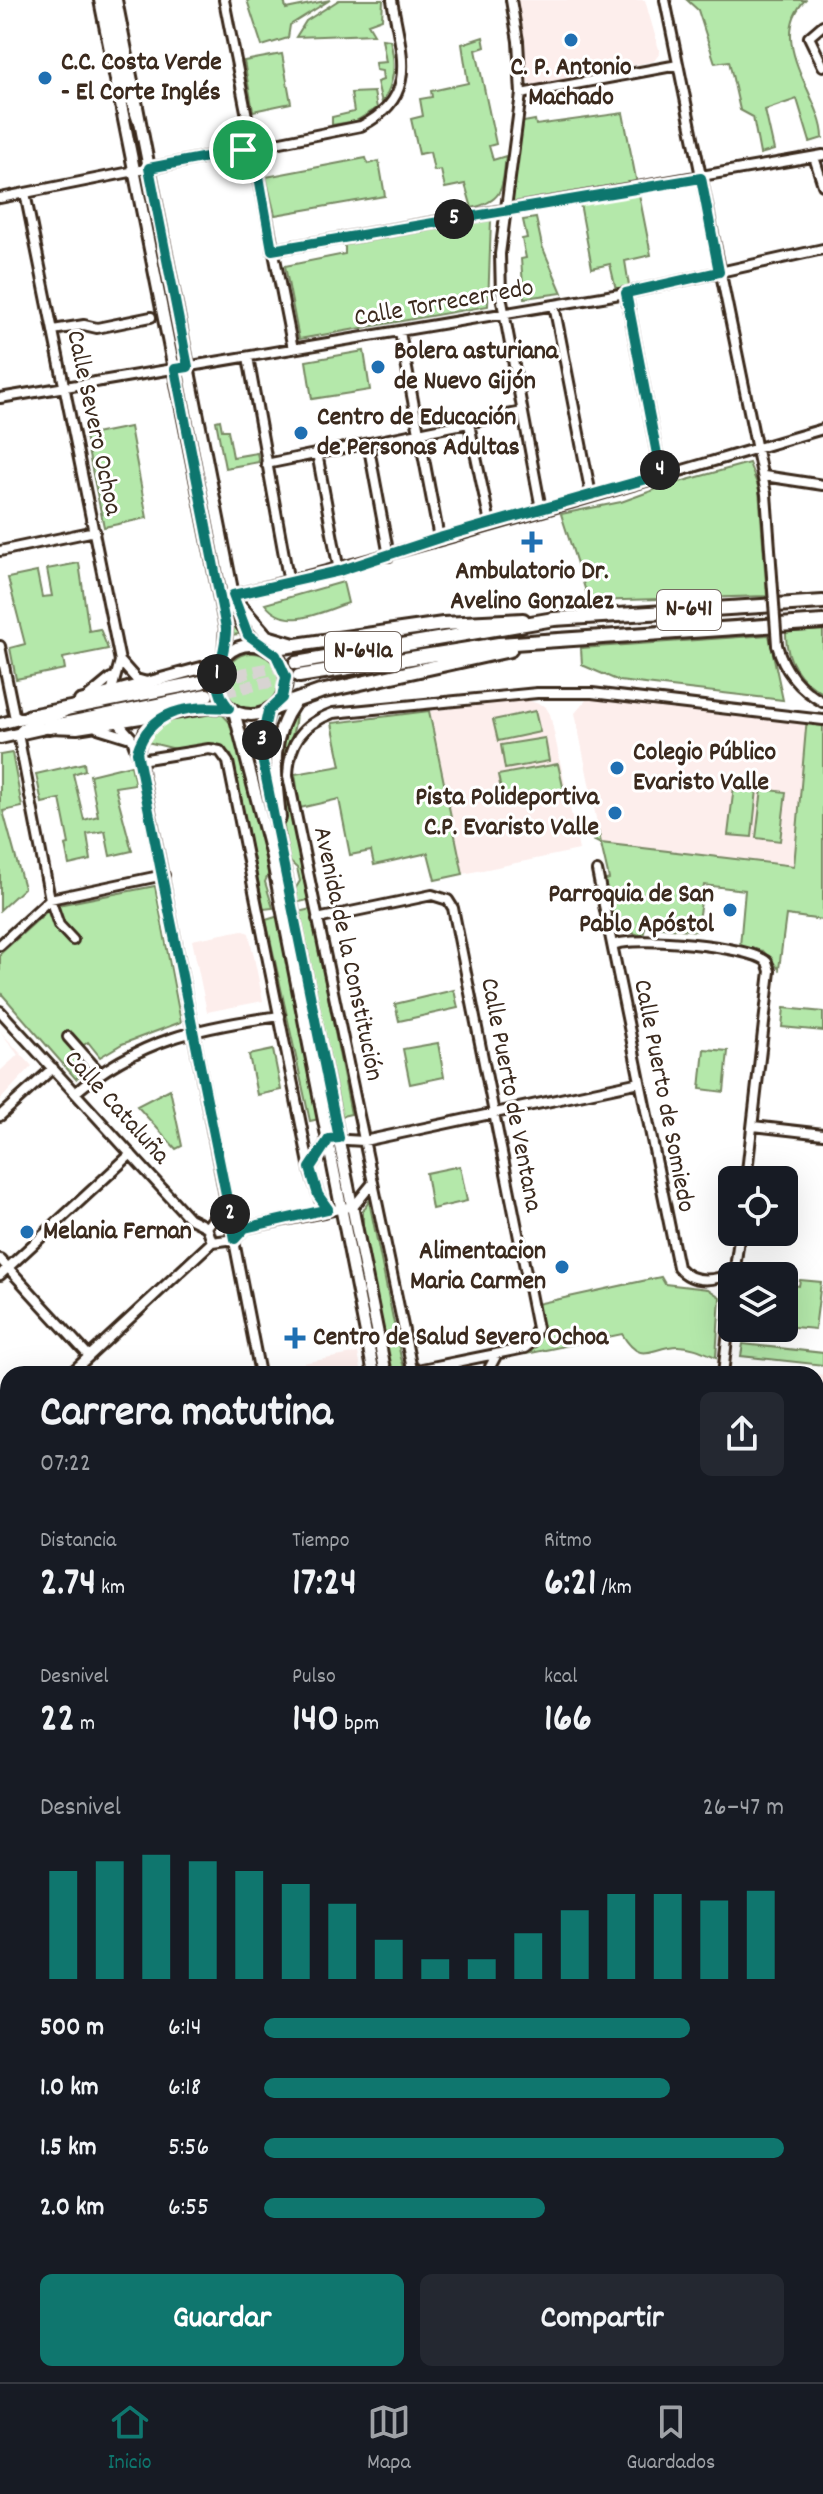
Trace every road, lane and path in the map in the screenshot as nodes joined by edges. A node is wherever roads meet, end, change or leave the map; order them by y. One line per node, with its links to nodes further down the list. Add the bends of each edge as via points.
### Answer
1 (100, 0): 16 (main road)
2 (108, 0): 12 (street, via 123,77)
3 (116, 0): 12 (main road)
4 (224, 0): 13 (street)
5 (392, 0): 13 (street, via 402,83 385,113 361,126)
6 (511, 0): 11 (street)
7 (665, 0): 9 (street)
8 (823, 25): 10 (street, via 809,37)
9 (678, 65): 11 (street); 17 (street)
10 (823, 66)
11 (521, 94): 21 (street)
12 (139, 124): 15 (main road)
13 (254, 148): 15 (street); 23 (street)
14 (819, 156): 17 (street); 18 (street)
15 (149, 168): 16 (street); 33 (main road)
16 (133, 172): 19 (street); 34 (main road)
17 (701, 178): 21 (street); 24 (street)
18 (823, 185)
19 (25, 193): 20 (street); 29 (street, Calle Severo Ochoa)
20 (0, 198)
21 (505, 211): 23 (street); 27 (street, via 500,254)
22 (823, 249): 24 (street, Calle Torrecerredo)
23 (272, 250): 31 (street)
24 (719, 272): 25 (street, Calle Torrecerredo); 42 (street)
25 (626, 293): 26 (street, Calle Torrecerredo); 45 (street)
26 (554, 305): 27 (street, Calle Torrecerredo); 48 (street)
27 (503, 314): 30 (street, Calle Torrecerredo); 37 (street)
28 (151, 317): 29 (street)
29 (53, 330): 35 (street, Calle Severo Ochoa)
30 (400, 332): 31 (street, Calle Torrecerredo); 40 (street)
31 (293, 349): 32 (street, Calle Torrecerredo)
32 (248, 357): 33 (street, Calle Torrecerredo); 44 (street)
33 (188, 367): 34 (street, Calle Torrecerredo); 57 (main road)
34 (175, 369): 35 (street, Calle Torrecerredo); 66 (main road, via 226,628)
35 (65, 388): 36 (street, Calle Torrecerredo); 51 (street, Calle Severo Ochoa)
36 (0, 398)
37 (522, 412): 38 (street); 49 (street)
38 (469, 424): 40 (street); 50 (street)
39 (823, 429): 42 (street)
40 (419, 434): 41 (street); 52 (street)
41 (368, 443): 43 (street); 54 (street)
42 (755, 449): 45 (street); 46 (street)
43 (317, 453): 44 (street); 55 (street)
44 (266, 464): 56 (street)
45 (661, 475): 48 (street)
46 (764, 476): 47 (street); 75 (street, bridge, via 777,645 789,673)
47 (823, 485)
48 (591, 495): 49 (street)
49 (541, 509): 50 (street)
50 (490, 523): 52 (street)
51 (95, 531): 53 (street); 67 (street, Calle Severo Ochoa)
52 (439, 538): 54 (street)
53 (0, 551)
54 (389, 556): 55 (street)
55 (339, 571): 56 (street)
56 (289, 583): 57 (street)
57 (233, 595): 64 (main road, via 267,636); 65 (main road, via 242,625)
58 (823, 602): 59 (highway, N-641)
59 (554, 619): 61 (highway, N-641); 64 (highway, via 443,624)
60 (823, 622): 62 (highway, N-641)
61 (430, 641): 68 (highway, N-641a)
62 (565, 641): 70 (highway, N-641, via 471,648); 76 (highway, via 335,689)
63 (0, 646): 82 (street, via 14,714)
64 (308, 646): 65 (highway)
65 (263, 647): 66 (main road, via 242,646); 80 (main road, via 283,665 286,677 282,698)
66 (222, 660): 71 (main road); 79 (main road, via 216,685)
67 (120, 661): 69 (street, Calle Severo Ochoa); 71 (street, via 136,679)
68 (296, 663)
69 (117, 671): 74 (street); 77 (street, Calle Severo Ochoa)
70 (299, 676)
71 (153, 682): 77 (main road)
72 (202, 682): 77 (highway)
73 (207, 695): 77 (highway)
74 (84, 700): 77 (main road); 82 (main road)
75 (823, 702)
76 (294, 704): 80 (highway); 91 (main road, via 277,732 274,749)
77 (112, 708): 78 (highway); 81 (main road); 85 (highway); 86 (main road); 89 (street)
78 (71, 709): 82 (highway); 87 (street, via 27,724)
79 (232, 710): 80 (main road, via 250,715); 81 (main road, via 211,707); 111 (main road, Avenida de la Constitución, via 272,857)
80 (268, 711): 91 (main road, Avenida de la Constitución, via 260,748)
81 (167, 714): 90 (street, via 144,732)
82 (24, 718): 84 (main road)
83 (823, 720): 95 (street, Avenida de la Constitución, via 592,693 537,693 333,713 305,727 292,746 288,776)
84 (0, 724)
85 (49, 727): 86 (main road); 87 (main road)
86 (77, 728): 89 (street, via 104,728)
87 (18, 734): 88 (main road); 94 (street)
88 (0, 738)
89 (133, 741): 90 (street)
90 (139, 756): 93 (street); 100 (street, via 209,749 220,751 228,762)
91 (283, 856): 111 (main road, Avenida de la Constitución)
92 (597, 871): 98 (street, Calle Puerto de Somiedo)
93 (164, 875): 94 (street); 101 (street)
94 (50, 899): 96 (street, via 59,925); 97 (street)
95 (317, 919): 107 (street, Calle Puerto de Ventana, via 432,895 453,908); 112 (street, Avenida de la Constitución)
96 (73, 940)
97 (0, 945)
98 (613, 945): 105 (street, Calle Puerto de Somiedo); 109 (street, via 631,940 751,953 764,959 770,971)
99 (0, 1011): 103 (street, Calle Cataluña)
100 (280, 1016): 101 (street); 115 (street)
101 (194, 1031): 104 (street, via 145,1046); 120 (street)
102 (68, 1037): 104 (street)
103 (53, 1068): 106 (street, Calle Cataluña); 108 (street)
104 (99, 1072): 106 (street)
105 (640, 1082): 107 (street); 127 (street, Calle Puerto de Somiedo, via 678,1267 695,1278)
106 (75, 1093): 113 (street, Calle Cataluña)
107 (493, 1112): 112 (street); 129 (street, Calle Puerto de Ventana, via 537,1328 525,1348)
108 (0, 1116)
109 (753, 1126): 110 (street); 114 (street)
110 (823, 1134)
111 (334, 1138): 112 (street); 115 (street); 117 (main road, Avenida de la Constitución); 119 (main road, Avenida de la Constitución)
112 (364, 1141): 116 (street, Avenida de la Constitución)
113 (131, 1154): 121 (street, Calle Cataluña, via 189,1218); 125 (street)
114 (748, 1166)
115 (310, 1168): 118 (street)
116 (372, 1184): 117 (street); 136 (street, Avenida de la Constitución)
117 (354, 1206): 119 (street); 135 (main road, Avenida de la Constitución)
118 (328, 1209): 119 (street); 122 (street)
119 (342, 1209): 134 (main road, Avenida de la Constitución)
120 (230, 1211): 121 (street); 122 (street)
121 (207, 1227): 123 (street)
122 (234, 1235): 123 (street); 133 (street)
123 (212, 1242): 130 (street)
124 (0, 1259): 125 (street)
125 (8, 1268): 126 (street); 130 (street)
126 (0, 1275)
127 (718, 1280)
128 (727, 1342): 140 (street)
129 (497, 1354): 131 (street); 139 (street)
130 (89, 1356): 132 (street)
131 (449, 1364): 137 (street); 138 (street)
132 (78, 1366)
133 (259, 1366)
134 (372, 1366)
135 (384, 1366)
136 (411, 1366)
137 (441, 1366)
138 (452, 1366)
139 (491, 1366)
140 (724, 1366)

